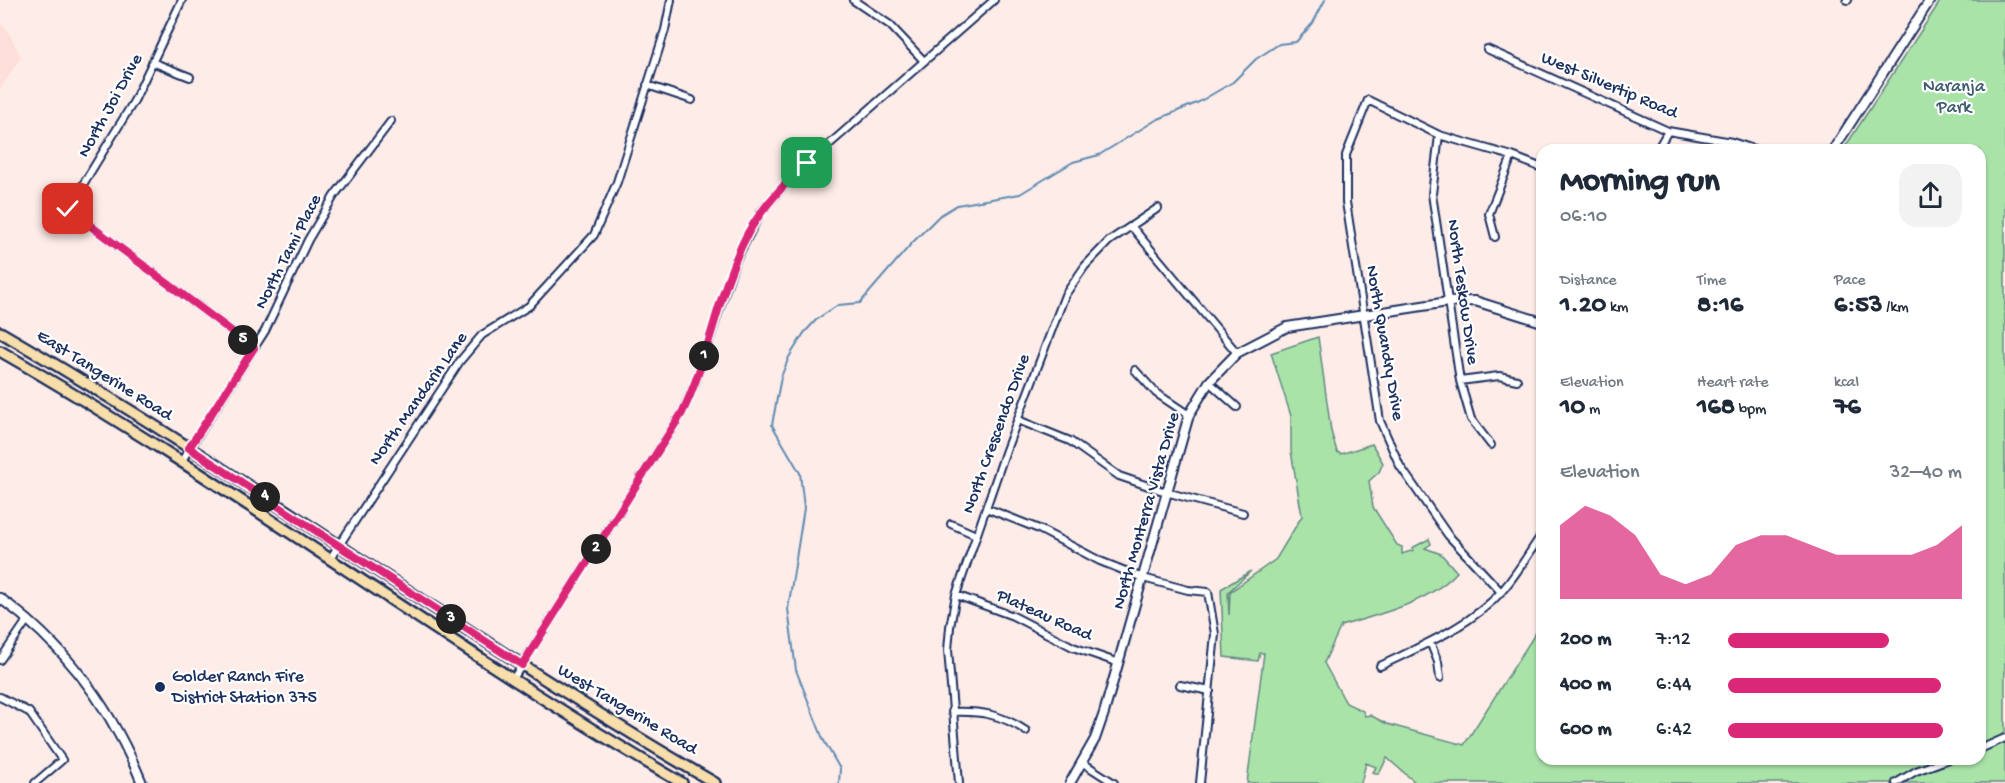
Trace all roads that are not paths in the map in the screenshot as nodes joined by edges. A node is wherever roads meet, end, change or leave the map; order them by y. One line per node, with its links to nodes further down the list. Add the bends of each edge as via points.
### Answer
1 (182, 0): 8 (street, North Joi Drive)
2 (671, 0): 10 (street, North Mandarin Lane)
3 (853, 0): 7 (street, via 890,25)
4 (994, 0): 7 (street)
5 (1930, 0): 17 (street)
6 (1487, 49): 13 (street, West Silvertip Road)
7 (924, 61): 56 (street, via 792,177 761,212 735,262 682,413)
8 (153, 62): 9 (street); 27 (street, North Joi Drive, via 124,119 68,209)
9 (190, 77)
10 (647, 85): 11 (street); 46 (street, North Mandarin Lane, via 617,182 594,235 529,306 482,335 465,355)
11 (692, 100)
12 (391, 121): 27 (street, North Tami Place, via 315,228)
13 (1668, 130): 15 (street); 16 (street, West Silvertip Road)
14 (1439, 135): 18 (street); 23 (street, North Teskow Drive, via 1432,194); 24 (street, North Quandry Drive, via 1368,100 1346,155 1346,202)
15 (1660, 144)
16 (1738, 144)
17 (1837, 144)
18 (1512, 156): 19 (street); 22 (street, via 1489,214)
19 (1536, 166)
20 (1158, 208): 21 (street, North Crescendo Drive)
21 (1132, 226): 29 (street); 36 (street, North Crescendo Drive, via 1085,266 1065,295)
22 (1495, 237)
23 (1448, 302): 24 (street, North Monterra Vista Drive); 25 (street, North Monterra Vista Drive, via 1490,303); 32 (street, North Teskow Drive)
24 (1364, 314): 29 (street, North Monterra Vista Drive, via 1287,327); 49 (street, North Quandry Drive, via 1380,421 1400,466 1448,534)
25 (1536, 320)
26 (0, 332): 38 (main road, East Tangerine Road)
27 (254, 348): 38 (street, North Tami Place)
28 (0, 351): 39 (main road, East Tangerine Road)
29 (1237, 353): 33 (street, North Monterra Vista Drive)
30 (1135, 370): 35 (street, via 1156,393)
31 (1517, 380): 32 (street, via 1499,376)
32 (1460, 381): 37 (street, North Teskow Drive, via 1471,419)
33 (1209, 382): 34 (street); 35 (street, North Monterra Vista Drive)
34 (1237, 407)
35 (1189, 415): 40 (street, North Monterra Vista Drive)
36 (1018, 420): 40 (street, via 1070,441 1119,476); 41 (street, North Crescendo Drive)
37 (1491, 445)
38 (189, 448): 39 (street, North Tami Place); 46 (main road, East Tangerine Road)
39 (181, 462): 47 (main road, East Tangerine Road)
40 (1166, 492): 42 (street); 48 (street, North Monterra Vista Drive)
41 (986, 508): 44 (street, North Crescendo Drive); 48 (street)
42 (1243, 513)
43 (951, 524): 44 (street)
44 (976, 535): 50 (street, North Crescendo Drive)
45 (1536, 542): 49 (street)
46 (339, 545): 47 (street, North Mandarin Lane); 56 (main road, East Tangerine Road)
47 (330, 560): 59 (main road, East Tangerine Road)
48 (1143, 578): 55 (street, North Monterra Vista Drive); 61 (street, via 1208,592 1215,634)
49 (1501, 592): 53 (street, via 1479,612)
50 (956, 595): 55 (street, Plateau Road); 63 (street, North Crescendo Drive, via 948,650)
51 (0, 598): 52 (street)
52 (28, 619): 54 (street); 70 (street, via 63,654 97,698 121,736)
53 (1430, 642): 57 (street); 58 (street)
54 (0, 660)
55 (1119, 663): 67 (street, North Monterra Vista Drive, via 1101,722)
56 (522, 665): 59 (street); 72 (main road, West Tangerine Road)
57 (1380, 666)
58 (1440, 678)
59 (513, 679): 71 (main road, West Tangerine Road)
60 (1180, 685): 61 (street)
61 (1210, 691): 76 (street)
62 (0, 696): 69 (street, via 29,712 62,760)
63 (952, 712): 64 (street, via 997,715); 73 (street, North Crescendo Drive)
64 (1026, 730)
65 (2005, 738): 66 (street)
66 (1986, 746)
67 (1083, 763): 74 (street, North Monterra Vista Drive); 75 (street)
68 (1932, 765): 77 (street)
69 (35, 783)
70 (142, 783)
71 (682, 783)
72 (715, 783)
73 (959, 783)
74 (1070, 783)
75 (1114, 783)
76 (1200, 783)
77 (1896, 783)

